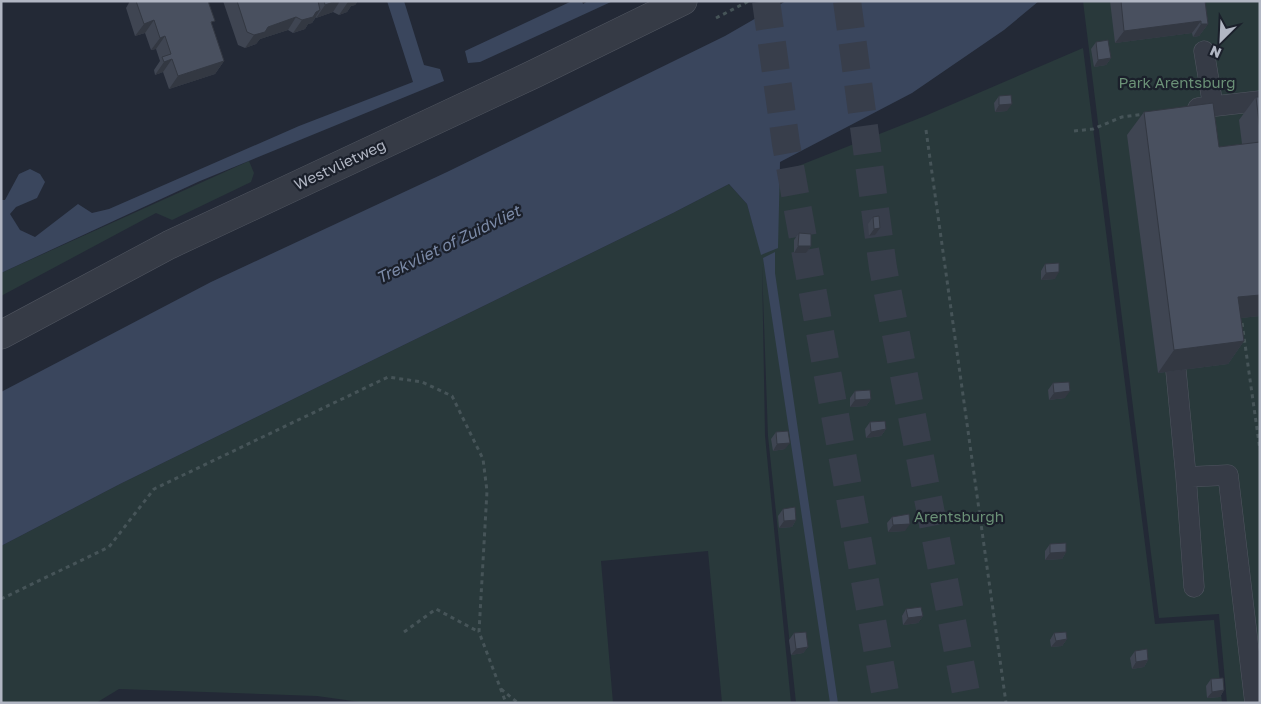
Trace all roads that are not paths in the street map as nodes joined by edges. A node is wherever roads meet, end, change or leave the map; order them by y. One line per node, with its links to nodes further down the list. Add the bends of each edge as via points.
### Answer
1 (683, 1): 4 (street, Westvlietweg, via 169,245)
2 (1204, 51): 3 (lane, via 1205,107)
3 (1260, 101)
4 (1, 335)
5 (1176, 371): 6 (lane)
6 (1186, 477): 7 (lane); 8 (lane, via 1228,475)
7 (1194, 587)
8 (1255, 703)

